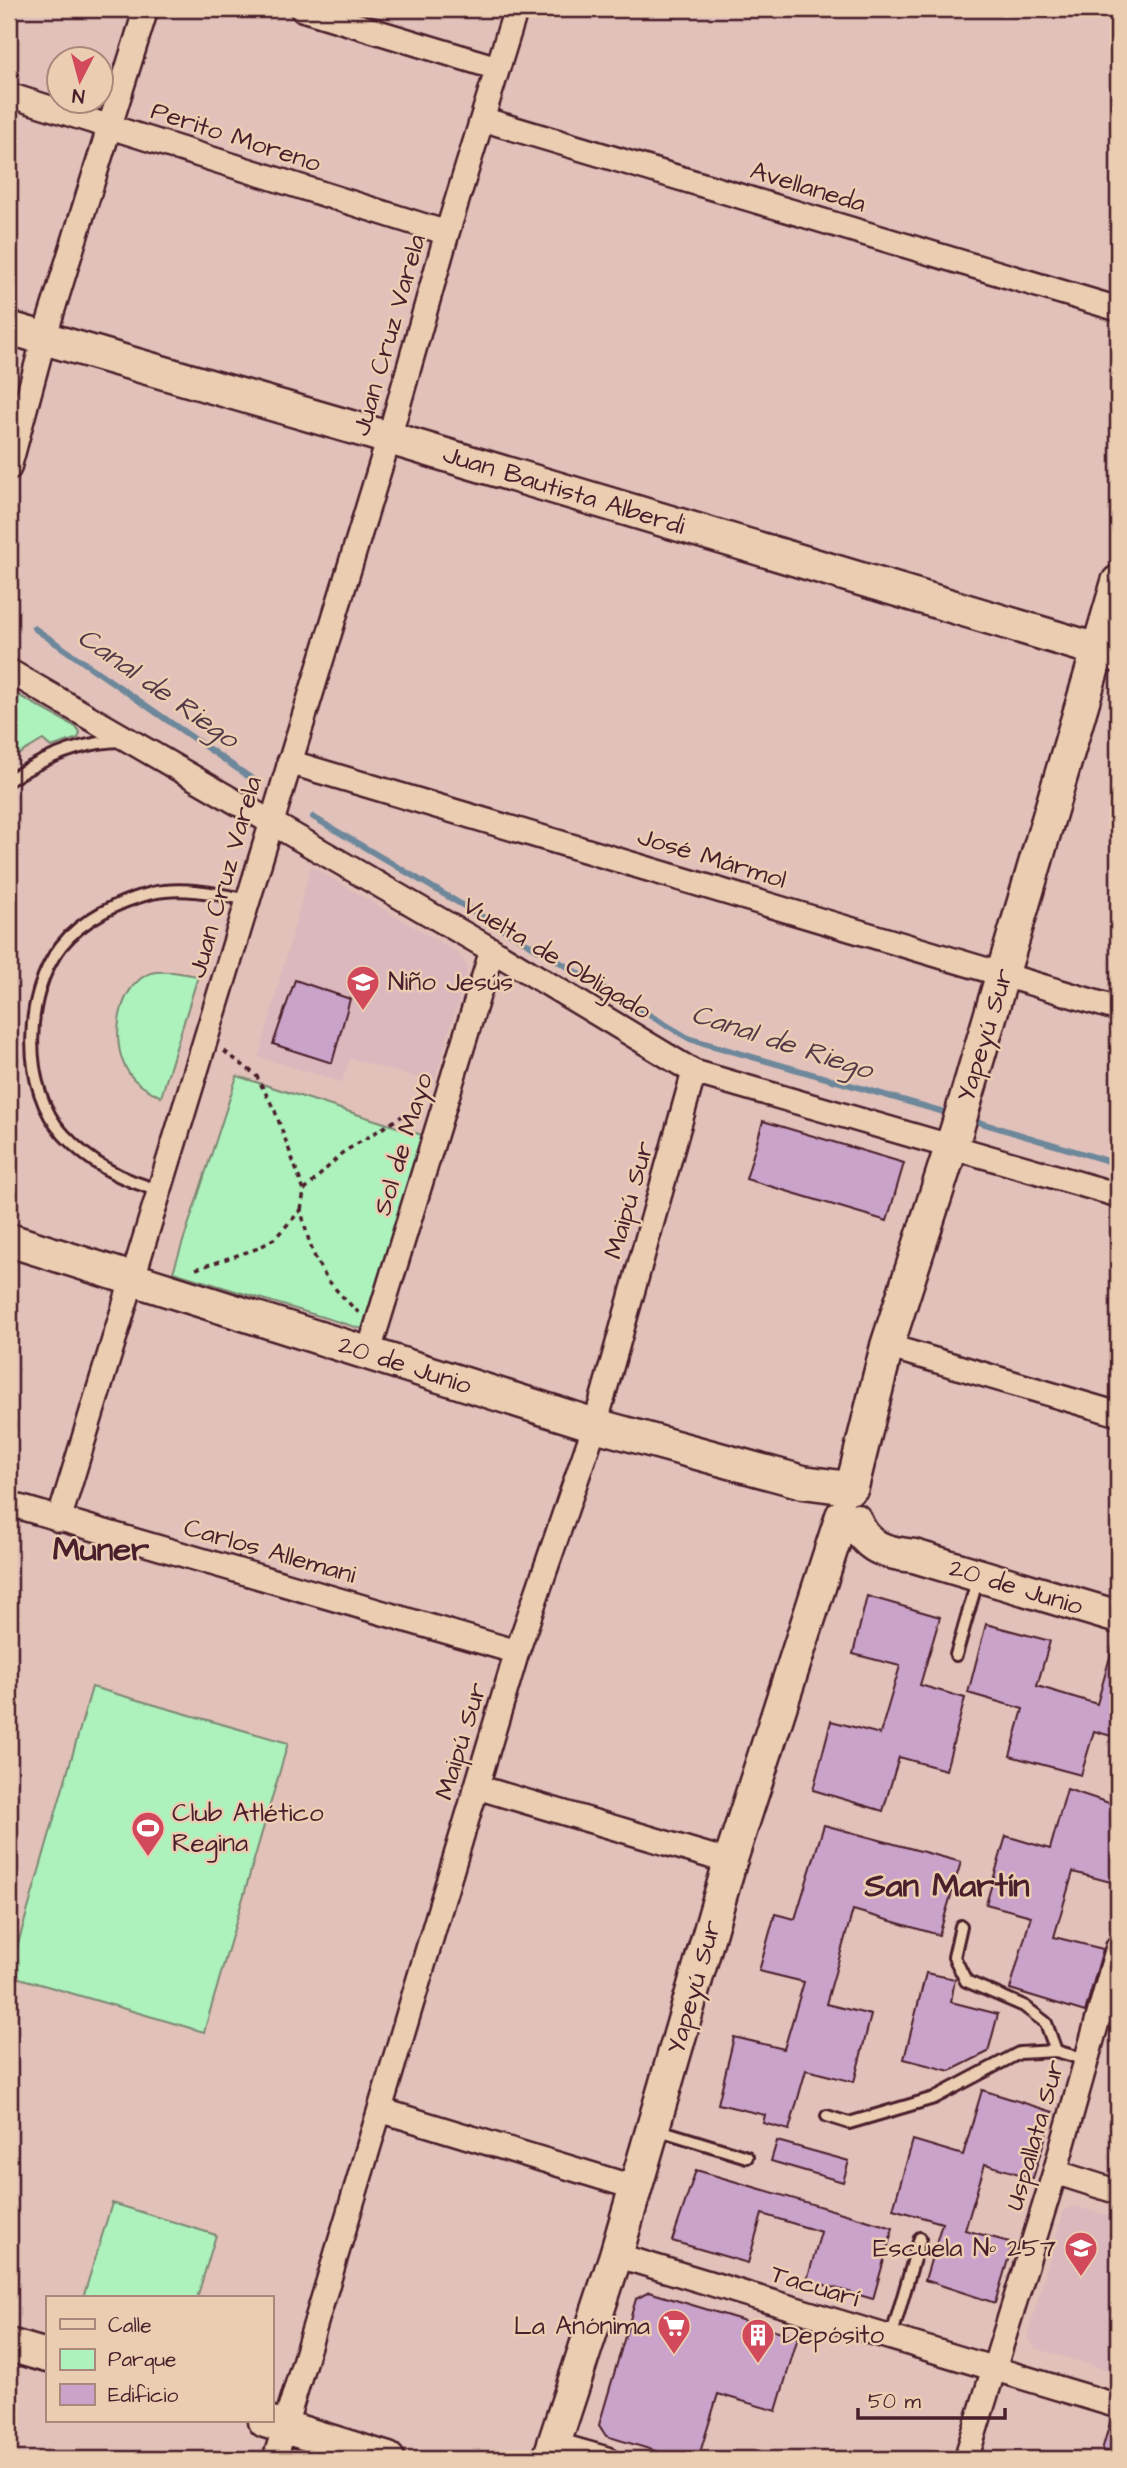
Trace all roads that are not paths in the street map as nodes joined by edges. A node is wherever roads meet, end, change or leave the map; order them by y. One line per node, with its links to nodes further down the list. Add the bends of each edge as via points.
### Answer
1 (146, 9): 7 (street)
2 (302, 9): 4 (street)
3 (516, 9): 4 (street, Juan Cruz Varela)
4 (497, 68): 6 (street, Juan Cruz Varela)
5 (9, 95): 7 (street, Perito Moreno)
6 (482, 119): 8 (street, Juan Cruz Varela); 9 (street, Avellaneda)
7 (112, 127): 8 (street, Perito Moreno); 11 (street)
8 (447, 233): 12 (street, Juan Cruz Varela)
9 (1118, 309)
10 (9, 328): 11 (street, Juan Bautista Alberdi)
11 (44, 338): 12 (street, Juan Bautista Alberdi); 13 (street)
12 (389, 438): 15 (street, Juan Bautista Alberdi); 18 (street, Juan Cruz Varela)
13 (9, 468)
14 (1118, 582): 15 (street, Yapeyú Sur)
15 (1108, 653): 23 (street, Yapeyú Sur)
16 (9, 671): 17 (street, Vuelta de Obligado)
17 (134, 741): 19 (lane, via 101,742 72,750); 20 (street, Vuelta de Obligado)
18 (289, 762): 20 (street, Juan Cruz Varela); 23 (street, José Mármol)
19 (9, 780)
20 (271, 821): 21 (street, Juan Cruz Varela); 22 (street, Vuelta de Obligado)
21 (248, 900): 27 (street, Juan Cruz Varela); 27 (lane, via 182,891 155,892 118,904 62,944 45,972 33,1026 32,1052 40,1094 62,1134 99,1167)
22 (492, 950): 25 (street, Vuelta de Obligado); 31 (street, Sol de Mayo)
23 (1004, 974): 24 (street, José Mármol); 26 (street, Yapeyú Sur)
24 (1118, 1009)
25 (694, 1072): 26 (street, Vuelta de Obligado); 34 (street, Maipú Sur)
26 (958, 1127): 28 (street, Vuelta de Obligado); 32 (street, Yapeyú Sur)
27 (160, 1190): 30 (street, Juan Cruz Varela)
28 (1118, 1195)
29 (9, 1240): 30 (street, 20 de Junio)
30 (133, 1277): 31 (street, 20 de Junio); 37 (street, Juan Cruz Varela)
31 (372, 1341): 34 (street, 20 de Junio)
32 (887, 1346): 33 (street); 36 (street, Yapeyú Sur)
33 (1118, 1413)
34 (594, 1425): 36 (street, 20 de Junio, via 803,1482); 40 (street, Maipú Sur)
35 (9, 1504): 37 (street, Carlos Allemani)
36 (850, 1505): 38 (street, 20 de Junio, via 861,1535 879,1550); 43 (street, Yapeyú Sur)
37 (59, 1520): 40 (street, Carlos Allemani)
38 (979, 1577): 39 (street, 20 de Junio); 41 (lane)
39 (1118, 1617)
40 (517, 1652): 42 (street, Maipú Sur)
41 (956, 1656)
42 (477, 1787): 43 (street); 48 (street, Maipú Sur)
43 (730, 1862): 50 (street, Yapeyú Sur)
44 (961, 1927): 46 (lane, via 954,1957 966,1982 1024,2006 1046,2023)
45 (1118, 1947): 47 (street, Uspallata Sur)
46 (1056, 2051): 47 (lane); 49 (lane, via 1019,2053 933,2098 849,2123)
47 (1087, 2060): 52 (street, Uspallata Sur)
48 (380, 2110): 53 (street); 62 (street, Maipú Sur)
49 (827, 2116)
50 (653, 2128): 51 (lane); 53 (street, Yapeyú Sur)
51 (747, 2157)
52 (1055, 2172): 54 (street); 60 (street, Uspallata Sur)
53 (636, 2188): 56 (street, Yapeyú Sur)
54 (1118, 2192)
55 (920, 2238): 57 (lane)
56 (616, 2255): 57 (street, Tacuarí); 63 (street, Yapeyú Sur)
57 (891, 2338): 60 (street, Tacuarí)
58 (9, 2344): 59 (street)
59 (46, 2356)
60 (994, 2369): 61 (street, Tacuarí); 67 (street, Uspallata Sur)
61 (1118, 2406)
62 (275, 2424): 64 (street, Maipú Sur); 65 (street)
63 (552, 2452): 66 (street)
64 (275, 2459)
65 (388, 2459)
66 (607, 2459)
67 (966, 2459)

